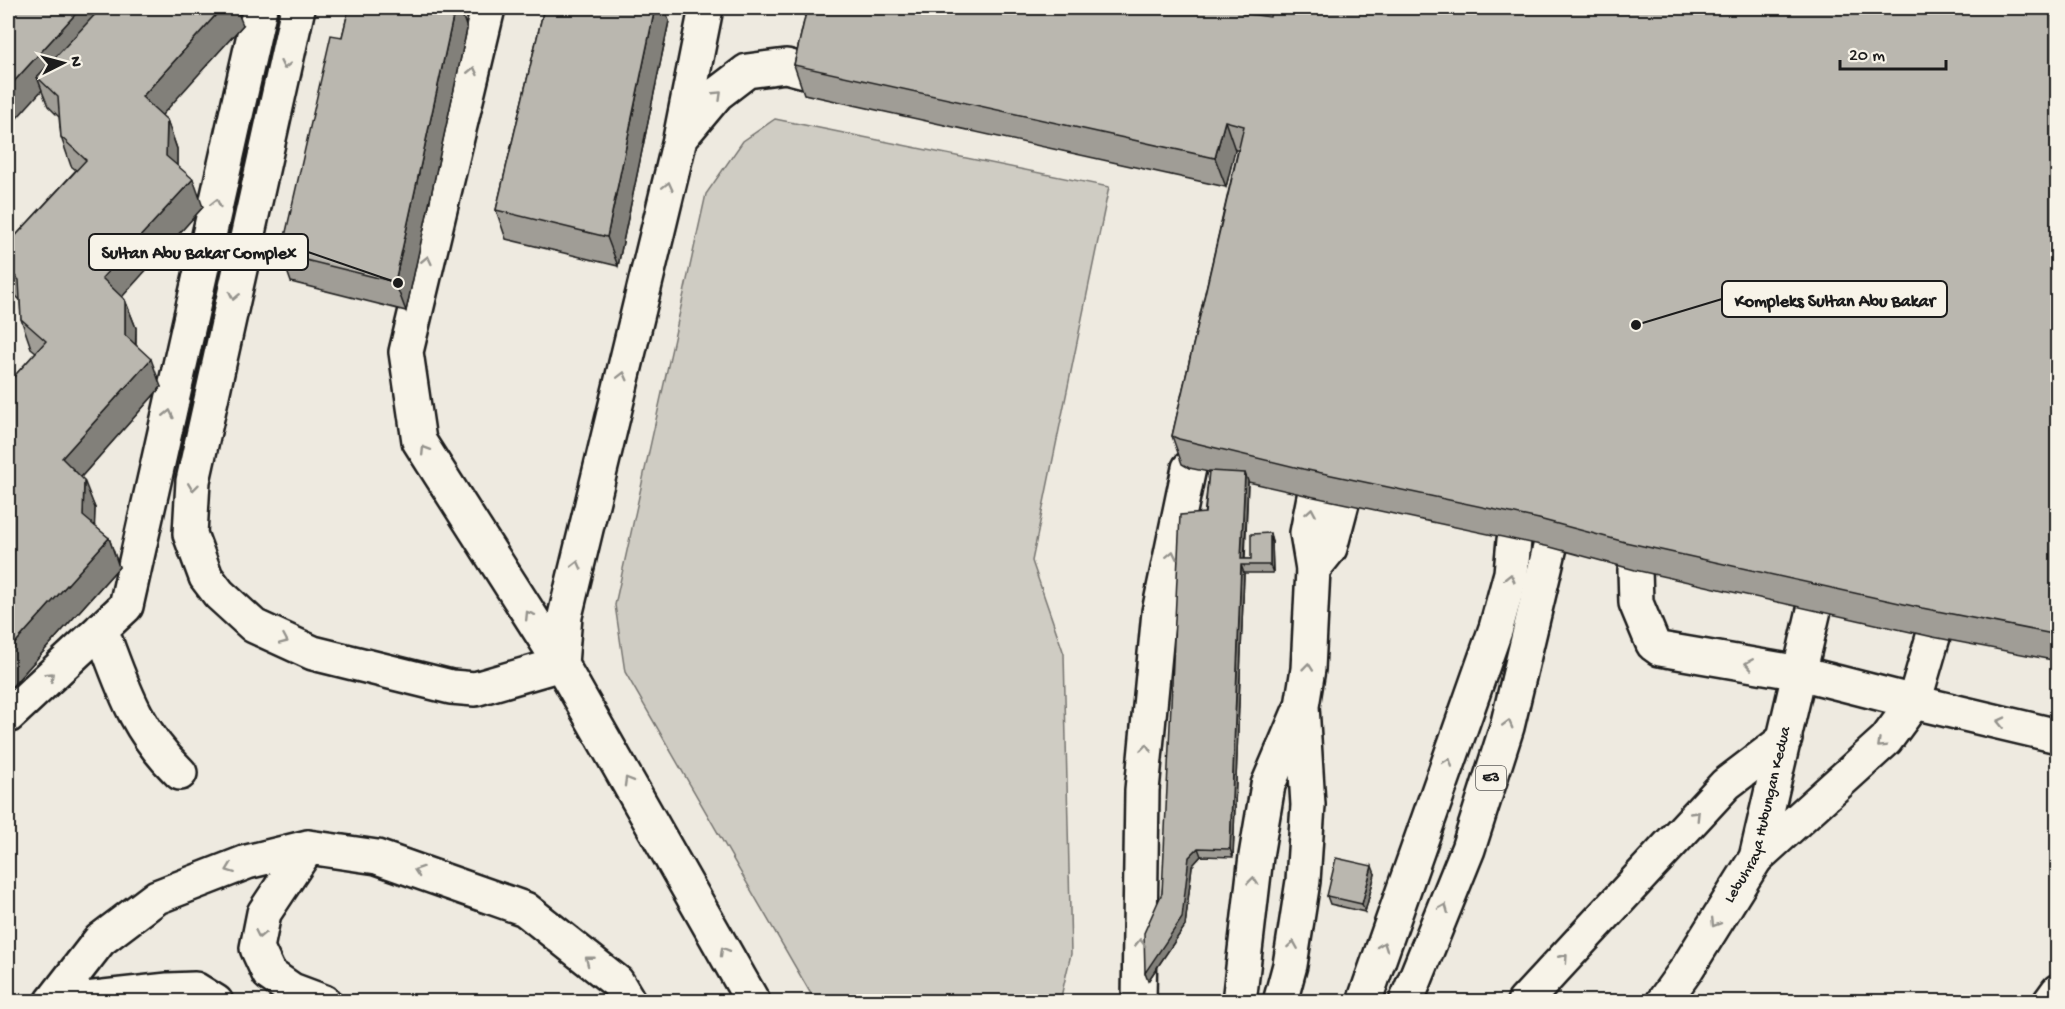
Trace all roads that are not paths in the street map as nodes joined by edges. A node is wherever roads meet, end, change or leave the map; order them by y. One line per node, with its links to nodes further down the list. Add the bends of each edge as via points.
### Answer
1 (260, 8): 13 (main road, one-way to 1, via 126,606)
2 (298, 8): 15 (main road, one-way to 15, via 194,481 190,534 206,577 254,626 304,649 451,687 475,689)
3 (488, 8): 15 (main road, one-way to 3, via 419,441 406,352)
4 (706, 8): 6 (main road)
5 (809, 72): 6 (main road, one-way to 5, via 717,94 747,71 786,66)
6 (680, 139): 15 (main road, one-way to 6, via 565,616)
7 (1189, 468): 32 (main road, one-way to 7, via 1142,790 1159,612)
8 (1328, 500): 18 (main road, one-way to 8, via 1308,669 1313,569 1330,548)
9 (1654, 501): 16 (main road, one-way to 9, via 1660,649 1653,644 1636,603 1635,570)
10 (1515, 540): 35 (main road, one-way to 10, via 1496,628 1511,573)
11 (1550, 547): 36 (main road, E3, one-way to 11, via 1468,849 1507,727)
12 (1814, 610): 16 (main road, Lebuhraya Hubungan Kedua)
13 (101, 629): 19 (main road, one-way to 13); 22 (main road, via 128,702 144,731)
14 (1933, 637): 17 (main road)
15 (561, 664): 31 (main road, one-way to 15)
16 (1800, 673): 17 (main road); 21 (main road, Lebuhraya Hubungan Kedua)
17 (1914, 702): 20 (main road, one-way to 17); 24 (main road, one-way to 24, via 1887,740)
18 (1302, 706): 33 (main road, one-way to 18, via 1268,785); 34 (main road, one-way to 18, via 1290,965 1305,860 1308,805)
19 (8, 716)
20 (2058, 736)
21 (1785, 739): 24 (main road, Lebuhraya Hubungan Kedua); 37 (main road, one-way to 21, via 1726,784)
22 (180, 773)
23 (308, 847): 26 (main road, one-way to 26, via 247,862 157,897 100,940); 29 (main road, one-way to 29, via 264,913 257,948 269,974 292,990); 30 (main road, one-way to 23, via 617,982 525,909 377,857)
24 (1756, 858): 38 (main road, Lebuhraya Hubungan Kedua, one-way to 38)
25 (2058, 991): 39 (main road)
26 (52, 1002)
27 (58, 1002): 28 (main road, via 195,990)
28 (216, 1002)
29 (324, 1002)
30 (629, 1002)
31 (753, 1002)
32 (1139, 1002)
33 (1239, 1002)
34 (1280, 1002)
35 (1364, 1002)
36 (1406, 1002)
37 (1524, 1002)
38 (1663, 1002)
39 (2050, 1002)

